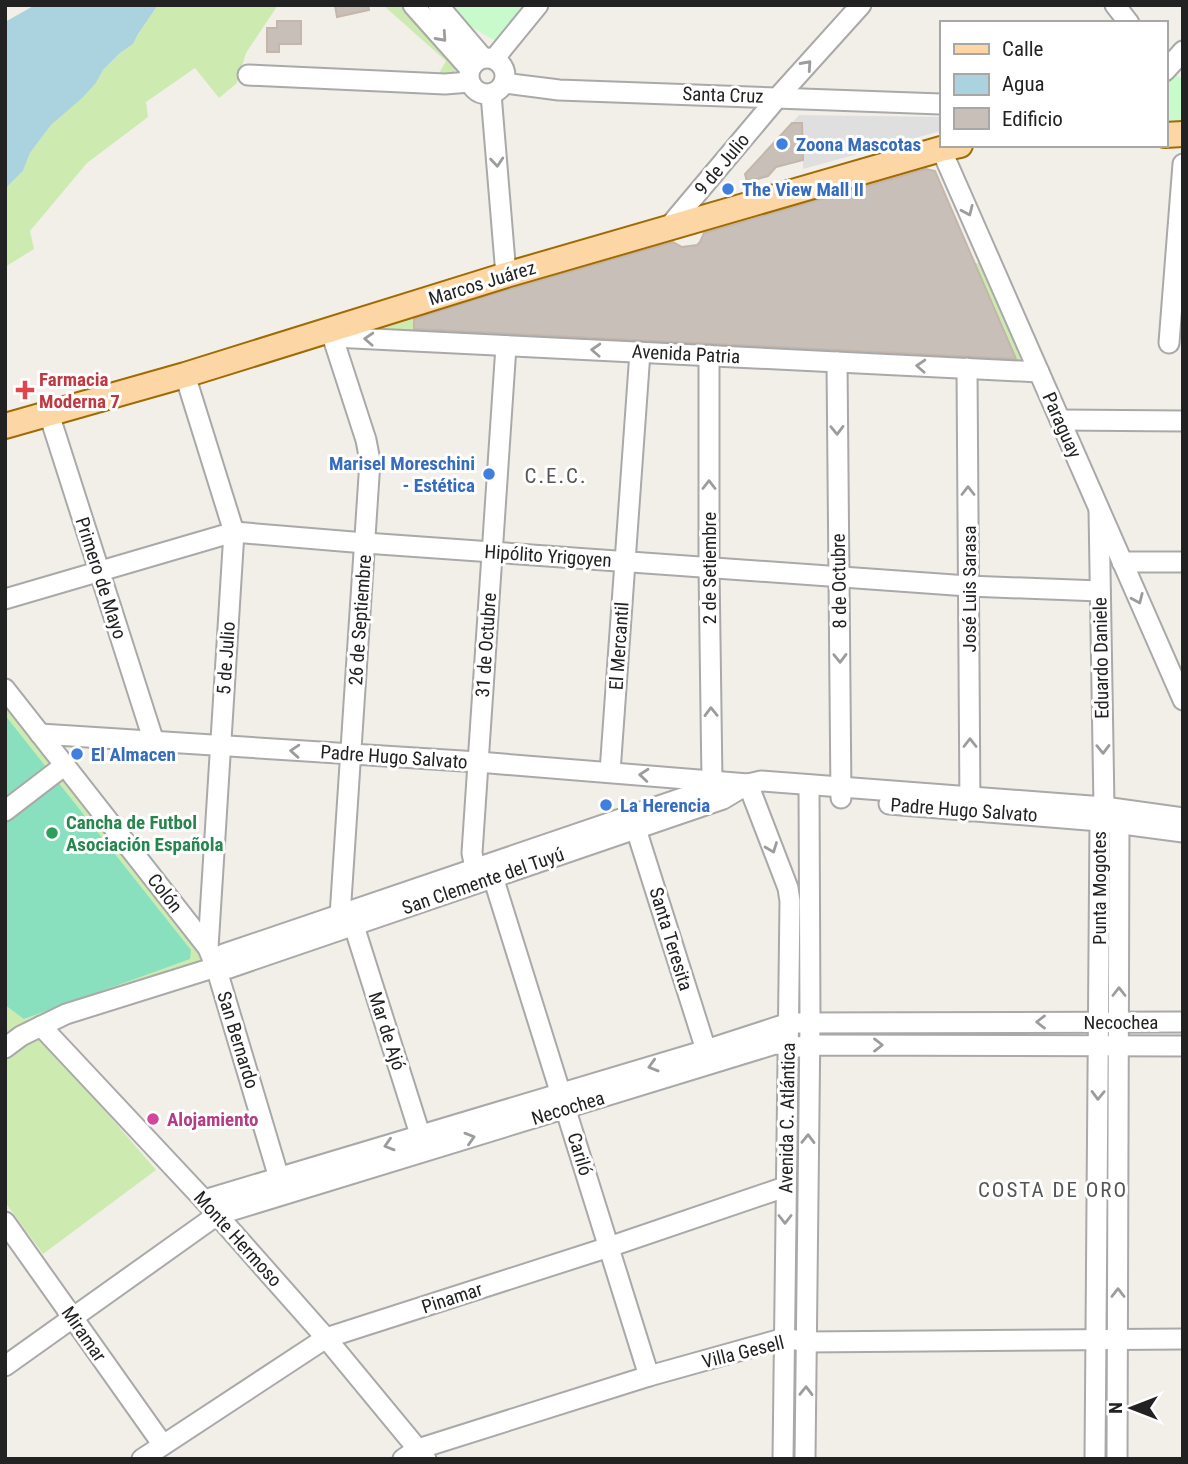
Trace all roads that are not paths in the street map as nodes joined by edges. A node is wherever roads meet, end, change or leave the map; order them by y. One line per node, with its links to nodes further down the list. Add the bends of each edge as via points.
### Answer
1 (413, 5): 8 (street, one-way to 8)
2 (438, 5): 8 (street)
3 (538, 5): 8 (street)
4 (861, 5): 12 (street, 9 de Julio, one-way to 4)
5 (1115, 5): 6 (street)
6 (1127, 21)
7 (1183, 51): 9 (street)
8 (479, 67): 10 (street, via 445,84); 11 (street, via 476,91); 11 (street, via 501,65 505,78)
9 (1167, 67)
10 (248, 75)
11 (497, 89): 12 (street, Santa Cruz); 17 (street, one-way to 17)
12 (778, 97): 13 (street, Santa Cruz); 16 (street, 9 de Julio)
13 (940, 104)
14 (950, 147): 16 (main road, Marcos Juárez); 25 (street, Paraguay, one-way to 25)
15 (1183, 164): 19 (street)
16 (667, 229): 17 (main road, Marcos Juárez)
17 (506, 275): 18 (main road, Marcos Juárez)
18 (332, 333): 20 (street, Avenida Patria, one-way to 18); 26 (main road, Marcos Juárez); 33 (street, 26 de Septiembre, via 370,461)
19 (1169, 343)
20 (506, 345): 21 (street, Avenida Patria, one-way to 20); 34 (street, 31 de Octubre)
21 (640, 352): 22 (street, Avenida Patria); 35 (street, El Mercantil)
22 (709, 355): 23 (street, Avenida Patria); 38 (street, 2 de Setiembre, one-way to 22)
23 (837, 362): 24 (street, Avenida Patria, one-way to 23); 40 (street, 8 de Octubre, one-way to 40)
24 (967, 368): 25 (street, Avenida Patria); 41 (street, José Luis Sarasa, one-way to 24)
25 (1038, 372): 28 (street, Paraguay)
26 (185, 375): 27 (main road, Marcos Juárez); 32 (street, 5 de Julio)
27 (49, 414): 30 (main road, Marcos Juárez); 39 (street, Primero de Mayo)
28 (1060, 419): 29 (street); 31 (street, Paraguay)
29 (1183, 421)
30 (5, 426)
31 (1099, 510): 36 (street, Paraguay); 42 (street, Eduardo Daniele)
32 (234, 532): 33 (street, Hipólito Yrigoyen); 39 (street, Hipólito Yrigoyen); 48 (street, 5 de Julio)
33 (365, 543): 34 (street, Hipólito Yrigoyen); 49 (street, 26 de Septiembre)
34 (492, 552): 35 (street, Hipólito Yrigoyen); 50 (street, 31 de Octubre)
35 (625, 562): 38 (street, Hipólito Yrigoyen); 52 (street, El Mercantil)
36 (1122, 562): 37 (street); 45 (street, Paraguay, one-way to 45)
37 (1183, 562)
38 (709, 568): 40 (street, Hipólito Yrigoyen); 53 (street, 2 de Setiembre, one-way to 38)
39 (99, 571): 43 (street, Hipólito Yrigoyen); 47 (street, Primero de Mayo)
40 (839, 577): 41 (street, Hipólito Yrigoyen); 56 (street, 8 de Octubre, one-way to 56)
41 (968, 586): 42 (street, Hipólito Yrigoyen); 58 (street, José Luis Sarasa, one-way to 41)
42 (1100, 592): 60 (street, Eduardo Daniele, one-way to 60)
43 (5, 599)
44 (5, 689): 46 (street, Colón)
45 (1182, 699)
46 (40, 734): 47 (street, Padre Hugo Salvato); 51 (street, Colón)
47 (154, 742): 48 (street, Padre Hugo Salvato)
48 (221, 746): 49 (street, Padre Hugo Salvato, one-way to 48); 67 (street, 5 de Julio)
49 (352, 754): 50 (street, Padre Hugo Salvato); 66 (street, 26 de Septiembre)
50 (478, 762): 52 (street, Padre Hugo Salvato); 64 (street, 31 de Octubre)
51 (65, 765): 59 (street); 67 (street, Colón)
52 (610, 772): 53 (street, Padre Hugo Salvato, one-way to 52)
53 (712, 781): 54 (street, Padre Hugo Salvato); 57 (street); 64 (street, San Clemente del Tuyú, via 706,790)
54 (748, 784): 55 (street, Padre Hugo Salvato, via 761,781); 57 (street, San Clemente del Tuyú); 72 (street, Avenida C. Atlántica, one-way to 72, via 788,888)
55 (809, 792): 56 (street, Padre Hugo Salvato); 68 (street, Avenida C. Atlántica)
56 (841, 794): 58 (street, Padre Hugo Salvato)
57 (723, 799): 62 (street, San Clemente del Tuyú)
58 (970, 804): 60 (street, Padre Hugo Salvato)
59 (5, 811)
60 (1108, 817): 61 (street, Padre Hugo Salvato); 63 (street, Padre Hugo Salvato); 69 (street, Punta Mogotes); 70 (street, Punta Mogotes, one-way to 60)
61 (1183, 818)
62 (636, 829): 65 (street, San Clemente del Tuyú); 80 (street, Santa Teresita)
63 (1183, 832)
64 (474, 865): 65 (street); 66 (street, San Clemente del Tuyú)
65 (493, 877): 66 (street, San Clemente del Tuyú); 81 (street, Cariló)
66 (347, 921): 67 (street, San Clemente del Tuyú); 82 (street, Mar de Ajó)
67 (212, 957): 73 (street, San Clemente del Tuyú); 83 (street, San Bernardo)
68 (810, 1021): 69 (street, Necochea, one-way to 68); 72 (street, Necochea); 75 (street, Avenida C. Atlántica)
69 (1099, 1022): 70 (street, Necochea); 76 (street, Punta Mogotes)
70 (1119, 1022): 71 (street, Necochea); 77 (street, Punta Mogotes)
71 (1183, 1022)
72 (789, 1023): 74 (street, Avenida C. Atlántica); 80 (street, Necochea)
73 (41, 1026): 79 (street, San Clemente del Tuyú); 85 (street, Monte Hermoso)
74 (788, 1044): 75 (street, Necochea); 81 (street, Necochea); 84 (street, Avenida C. Atlántica)
75 (809, 1045): 76 (street, Necochea, one-way to 76); 94 (street, Avenida C. Atlántica, one-way to 75)
76 (1099, 1046): 77 (street, Necochea); 91 (street, Punta Mogotes, one-way to 91)
77 (1119, 1046): 78 (street, Necochea); 92 (street, Punta Mogotes, one-way to 77)
78 (1183, 1046)
79 (5, 1048)
80 (706, 1050): 81 (street, Necochea, one-way to 81)
81 (564, 1101): 82 (street, Necochea); 87 (street, Cariló)
82 (423, 1143): 83 (street, Necochea)
83 (281, 1186): 85 (street, Necochea)
84 (785, 1187): 87 (street, Pinamar); 90 (street, Avenida C. Atlántica, one-way to 90)
85 (210, 1207): 88 (street, Necochea); 89 (street, Monte Hermoso)
86 (5, 1223): 88 (street, Miramar)
87 (609, 1247): 89 (street, Pinamar); 96 (street, Cariló)
88 (73, 1318): 95 (street, Necochea); 97 (street, Miramar)
89 (326, 1338): 97 (street, Pinamar); 98 (street, Monte Hermoso)
90 (785, 1338): 94 (street, Villa Gesell); 96 (street, Villa Gesell); 100 (street, Avenida C. Atlántica)
91 (1096, 1339): 92 (street, Villa Gesell); 94 (street, Villa Gesell); 102 (street, Punta Mogotes)
92 (1118, 1339): 93 (street, Villa Gesell); 103 (street, Punta Mogotes)
93 (1183, 1339)
94 (806, 1342): 101 (street, Avenida C. Atlántica, one-way to 94)
95 (5, 1366)
96 (649, 1376): 98 (street, Villa Gesell)
97 (163, 1445): 99 (street, Pinamar)
98 (416, 1456)
99 (142, 1459)
100 (783, 1459)
101 (804, 1459)
102 (1095, 1459)
103 (1117, 1459)

